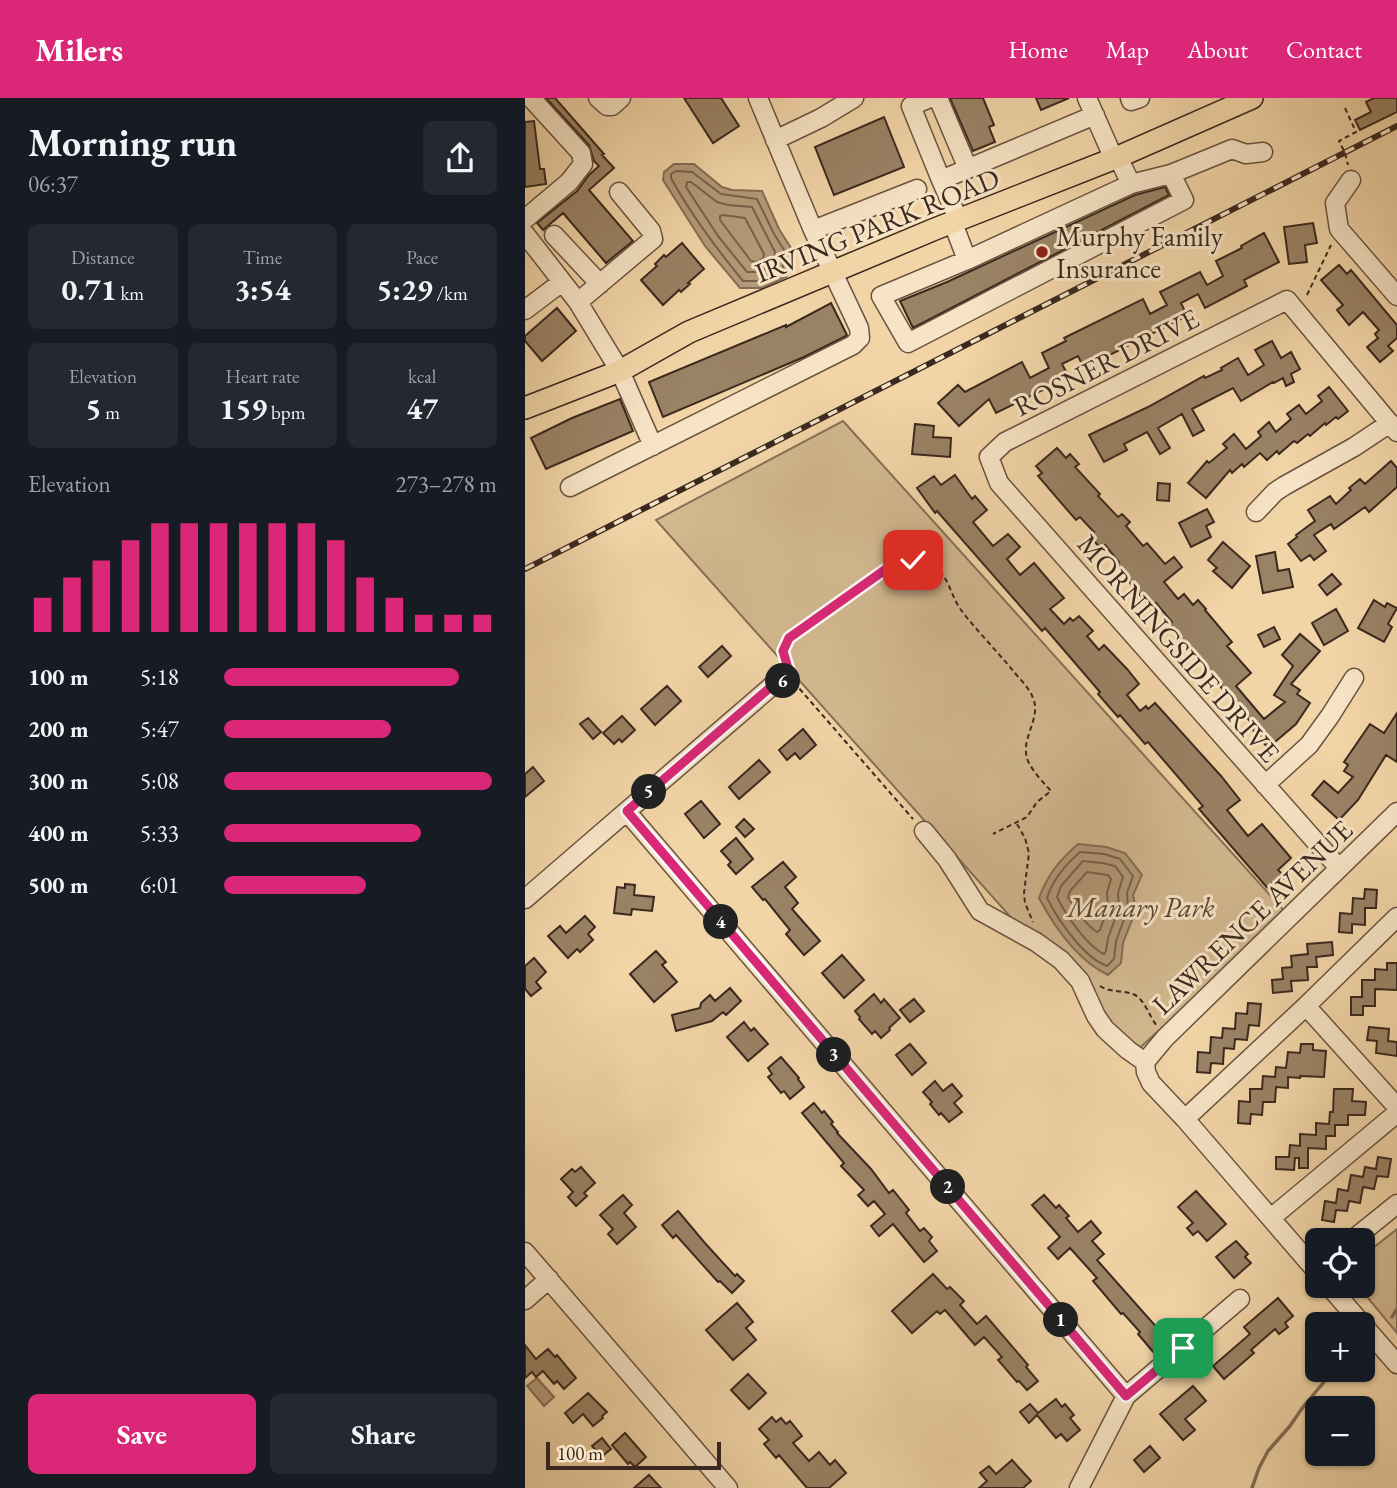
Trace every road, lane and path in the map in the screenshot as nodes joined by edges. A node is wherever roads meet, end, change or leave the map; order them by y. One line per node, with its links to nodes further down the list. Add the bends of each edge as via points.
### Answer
1 (531, 98): 25 (street, via 580,153 583,164)
2 (598, 98): 3 (street, via 612,106)
3 (621, 98)
4 (854, 98): 14 (street)
5 (930, 98): 20 (street, via 911,106)
6 (938, 98): 18 (street)
7 (1087, 98): 13 (street)
8 (1130, 98): 9 (street)
9 (1140, 98)
10 (1252, 98): 17 (main road, IRVING PARK ROAD)
11 (763, 100): 14 (street)
12 (1345, 108): 16 (path, via 1356,132 1339,141)
13 (1095, 115): 17 (street); 18 (street)
14 (775, 139): 28 (street)
15 (1263, 152): 19 (street, via 1246,154 1232,149)
16 (1346, 156)
17 (1116, 158): 22 (street); 26 (main road, IRVING PARK ROAD)
18 (968, 169): 20 (street)
19 (1171, 174): 22 (street); 31 (street, via 1184,200 908,343 881,296)
20 (941, 180): 26 (street)
21 (1351, 180): 27 (street, via 1335,203)
22 (1131, 184): 31 (street)
23 (917, 189): 28 (street)
24 (619, 192): 34 (street, via 652,231 653,239)
25 (525, 219)
26 (956, 222): 31 (street); 32 (main road, IRVING PARK ROAD)
27 (1339, 229): 35 (path); 36 (street)
28 (813, 230): 32 (street)
29 (525, 234): 33 (street)
30 (554, 235): 34 (street)
31 (967, 260)
32 (832, 273): 39 (main road, IRVING PARK ROAD, via 689,332); 42 (street, via 859,328 860,338 853,345)
33 (562, 282): 37 (street); 38 (street)
34 (600, 284): 37 (street)
35 (1307, 295)
36 (1397, 296)
37 (578, 302): 39 (street)
38 (525, 310)
39 (619, 371): 40 (main road, IRVING PARK ROAD); 42 (street)
40 (525, 408)
41 (1393, 428): 43 (street, ROSNER DRIVE, via 1287,300 1005,442); 45 (street, via 1284,486)
42 (653, 446): 44 (street)
43 (989, 457): 49 (street, MORNINGSIDE DRIVE, via 999,483)
44 (570, 487)
45 (1256, 512)
46 (791, 678): 48 (path); 52 (path, via 783,651 789,638 896,562 913,560 934,566 961,609 1034,698 1026,754 1051,791); 53 (path)
47 (1354, 678): 49 (street, via 1309,745)
48 (773, 685): 50 (street)
49 (1265, 785): 55 (street, MORNINGSIDE DRIVE)
50 (627, 811): 56 (street); 77 (street)
51 (1397, 812): 55 (street, LAWRENCE AVENUE)
52 (1016, 823): 54 (path); 57 (path, via 1029,853 1024,893)
53 (924, 831): 62 (street, via 979,911 1061,960 1080,981 1105,1029)
54 (993, 834)
55 (1339, 868): 62 (street, LAWRENCE AVENUE)
56 (525, 900)
57 (1034, 924)
58 (1395, 924): 60 (street)
59 (1093, 981): 61 (path, via 1109,991 1135,995)
60 (1306, 1006): 63 (street); 65 (street)
61 (1157, 1027)
62 (1145, 1062): 65 (street, via 1151,1083)
63 (1397, 1107)
64 (1397, 1113): 67 (street)
65 (1185, 1119): 67 (street)
66 (1397, 1204): 68 (street)
67 (1271, 1218): 69 (street)
68 (1367, 1228)
69 (1305, 1256)
70 (534, 1268): 73 (street); 78 (street)
71 (1240, 1298): 77 (street)
72 (1339, 1298): 74 (street)
73 (525, 1300)
74 (1352, 1312)
75 (1375, 1339): 76 (street)
76 (1397, 1364)
77 (1126, 1396): 79 (street)
78 (727, 1488)
79 (1079, 1488)

